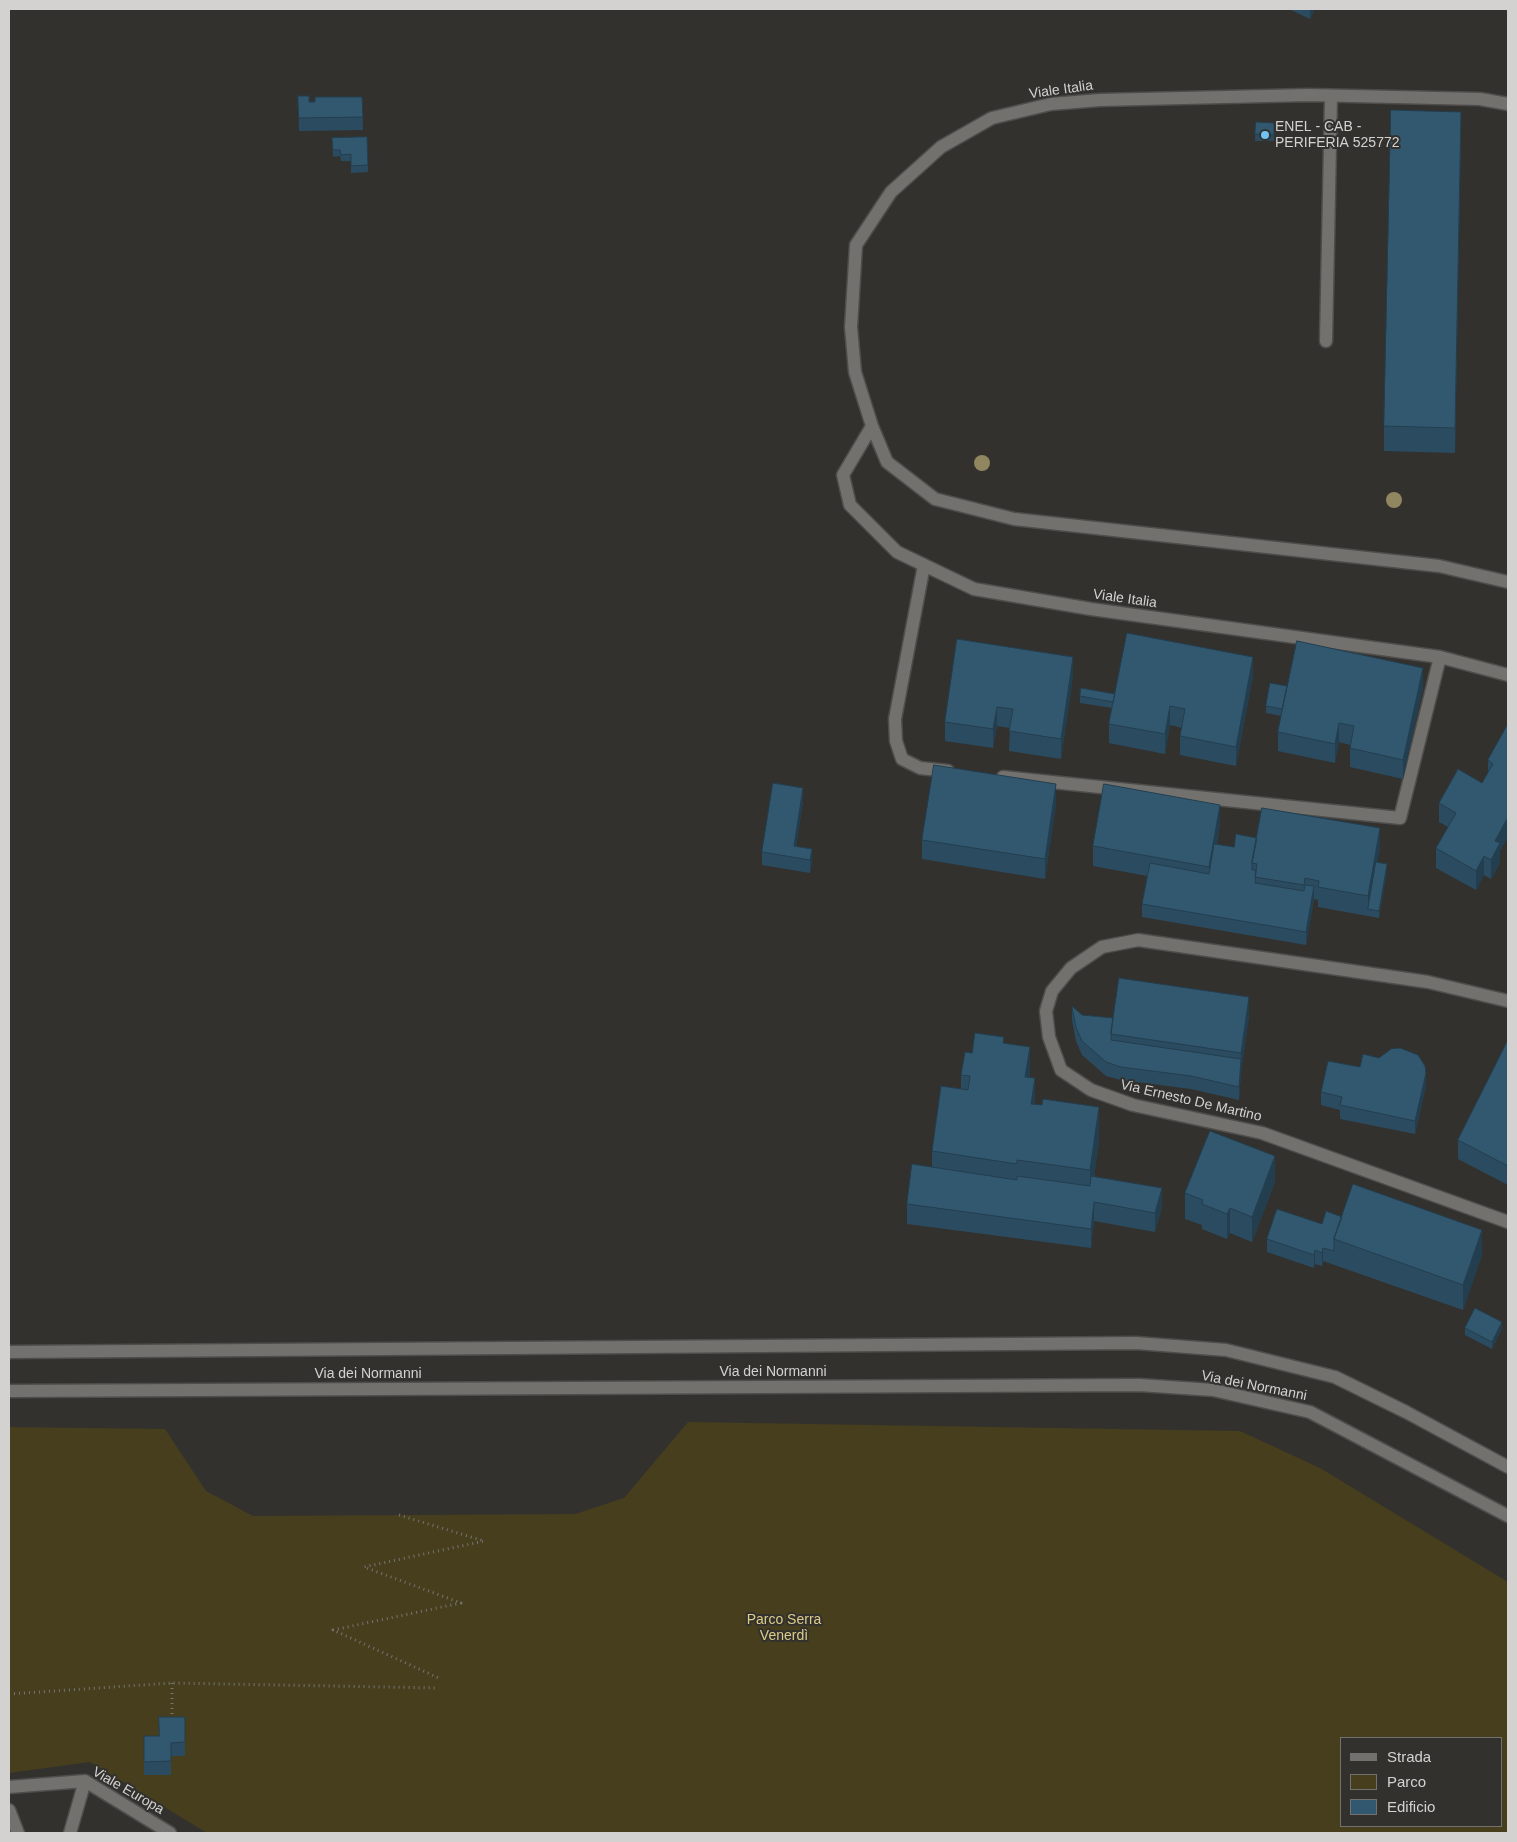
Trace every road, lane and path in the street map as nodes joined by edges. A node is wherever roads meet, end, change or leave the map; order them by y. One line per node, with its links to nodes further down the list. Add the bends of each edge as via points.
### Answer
1 (1331, 96): 2 (street, Viale Italia, via 1480,99); 3 (street); 4 (street, Viale Italia, via 1100,100 1051,104 992,118 941,147 891,192 856,245 851,327 855,372)
2 (1508, 104)
3 (1326, 341)
4 (872, 426): 5 (street, Viale Italia, via 844,474 850,505 897,552); 6 (street, Viale Italia, via 887,462 935,499 1014,519 1440,566)
5 (924, 565): 7 (street, Viale Italia, via 974,589 1091,609); 9 (street, via 895,719 896,740 902,759 920,768)
6 (1508, 582)
7 (1440, 657): 8 (street, Viale Italia); 10 (street, via 1400,818)
8 (1508, 675)
9 (960, 772)
10 (989, 775)
11 (1508, 1001): 12 (street, Via Ernesto De Martino, via 1428,982 1138,940 1102,948 1071,968 1052,991 1046,1011 1049,1037 1061,1070 1091,1090 1133,1105 1262,1133)
12 (1508, 1222)
13 (9, 1352): 15 (street, Via dei Normanni, via 1136,1343 1226,1350 1335,1377)
14 (9, 1391): 17 (street, Via dei Normanni, via 1129,1385 1213,1390 1310,1412)
15 (1508, 1467)
16 (399, 1515): 18 (path, via 484,1541 364,1567 461,1603 334,1630)
17 (1508, 1516)
18 (441, 1679)
19 (172, 1683): 20 (path); 21 (path); 22 (path)
20 (438, 1688)
21 (9, 1694)
22 (172, 1721)
23 (85, 1780): 24 (street, Viale Europa); 27 (street); 28 (street, Viale Europa)
24 (9, 1787)
25 (9, 1810): 26 (street)
26 (18, 1833)
27 (70, 1833)
28 (170, 1833)

